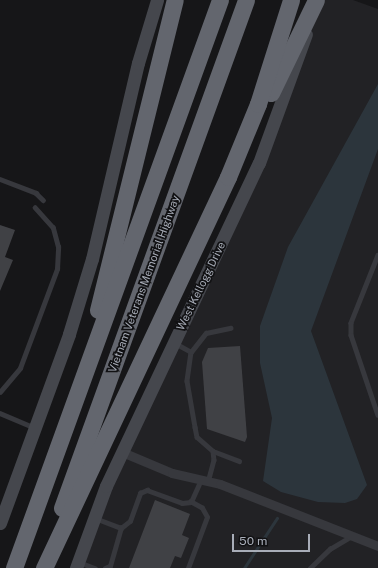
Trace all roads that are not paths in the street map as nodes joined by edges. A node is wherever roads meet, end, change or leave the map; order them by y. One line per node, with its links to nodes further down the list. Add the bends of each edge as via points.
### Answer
1 (157, 0): 20 (main road, via 138,63 92,259)
2 (175, 0): 15 (highway)
3 (220, 0): 15 (highway)
4 (246, 0): 33 (highway, Vietnam Veterans Memorial Highway)
5 (291, 0): 7 (highway, via 258,104)
6 (317, 0): 7 (highway); 13 (main road, West Kellogg Drive, via 259,163)
7 (228, 177): 34 (highway)
8 (0, 179): 9 (lane, via 36,193)
9 (43, 200)
10 (35, 208): 17 (lane, via 53,228 58,247 57,269 20,368)
11 (378, 255): 19 (lane, via 351,323 351,335)
12 (230, 328): 14 (lane, via 206,333)
13 (174, 342): 14 (lane); 22 (main road, West Kellogg Drive)
14 (191, 352): 21 (lane, via 187,381 197,437)
15 (85, 371): 32 (highway)
16 (0, 384): 17 (lane)
17 (0, 391)
18 (0, 412): 20 (lane)
19 (378, 415)
20 (34, 428): 27 (main road)
21 (213, 451): 23 (lane); 24 (lane, via 214,460)
22 (122, 452): 24 (street, via 172,473); 26 (main road, West Kellogg Drive)
23 (239, 461)
24 (205, 481): 25 (lane); 29 (street)
25 (190, 502): 28 (lane, via 182,503 147,490 140,492 130,520); 37 (lane, via 202,508 207,517)
26 (94, 518): 28 (lane); 31 (main road, West Kellogg Drive)
27 (0, 523)
28 (121, 528): 36 (lane, via 110,566)
29 (352, 536): 30 (street); 38 (lane, via 330,549)
30 (378, 546)
31 (77, 565): 35 (lane)
32 (14, 568)
33 (40, 568)
34 (44, 568)
35 (95, 568)
36 (105, 568)
37 (188, 568)
38 (310, 568)

